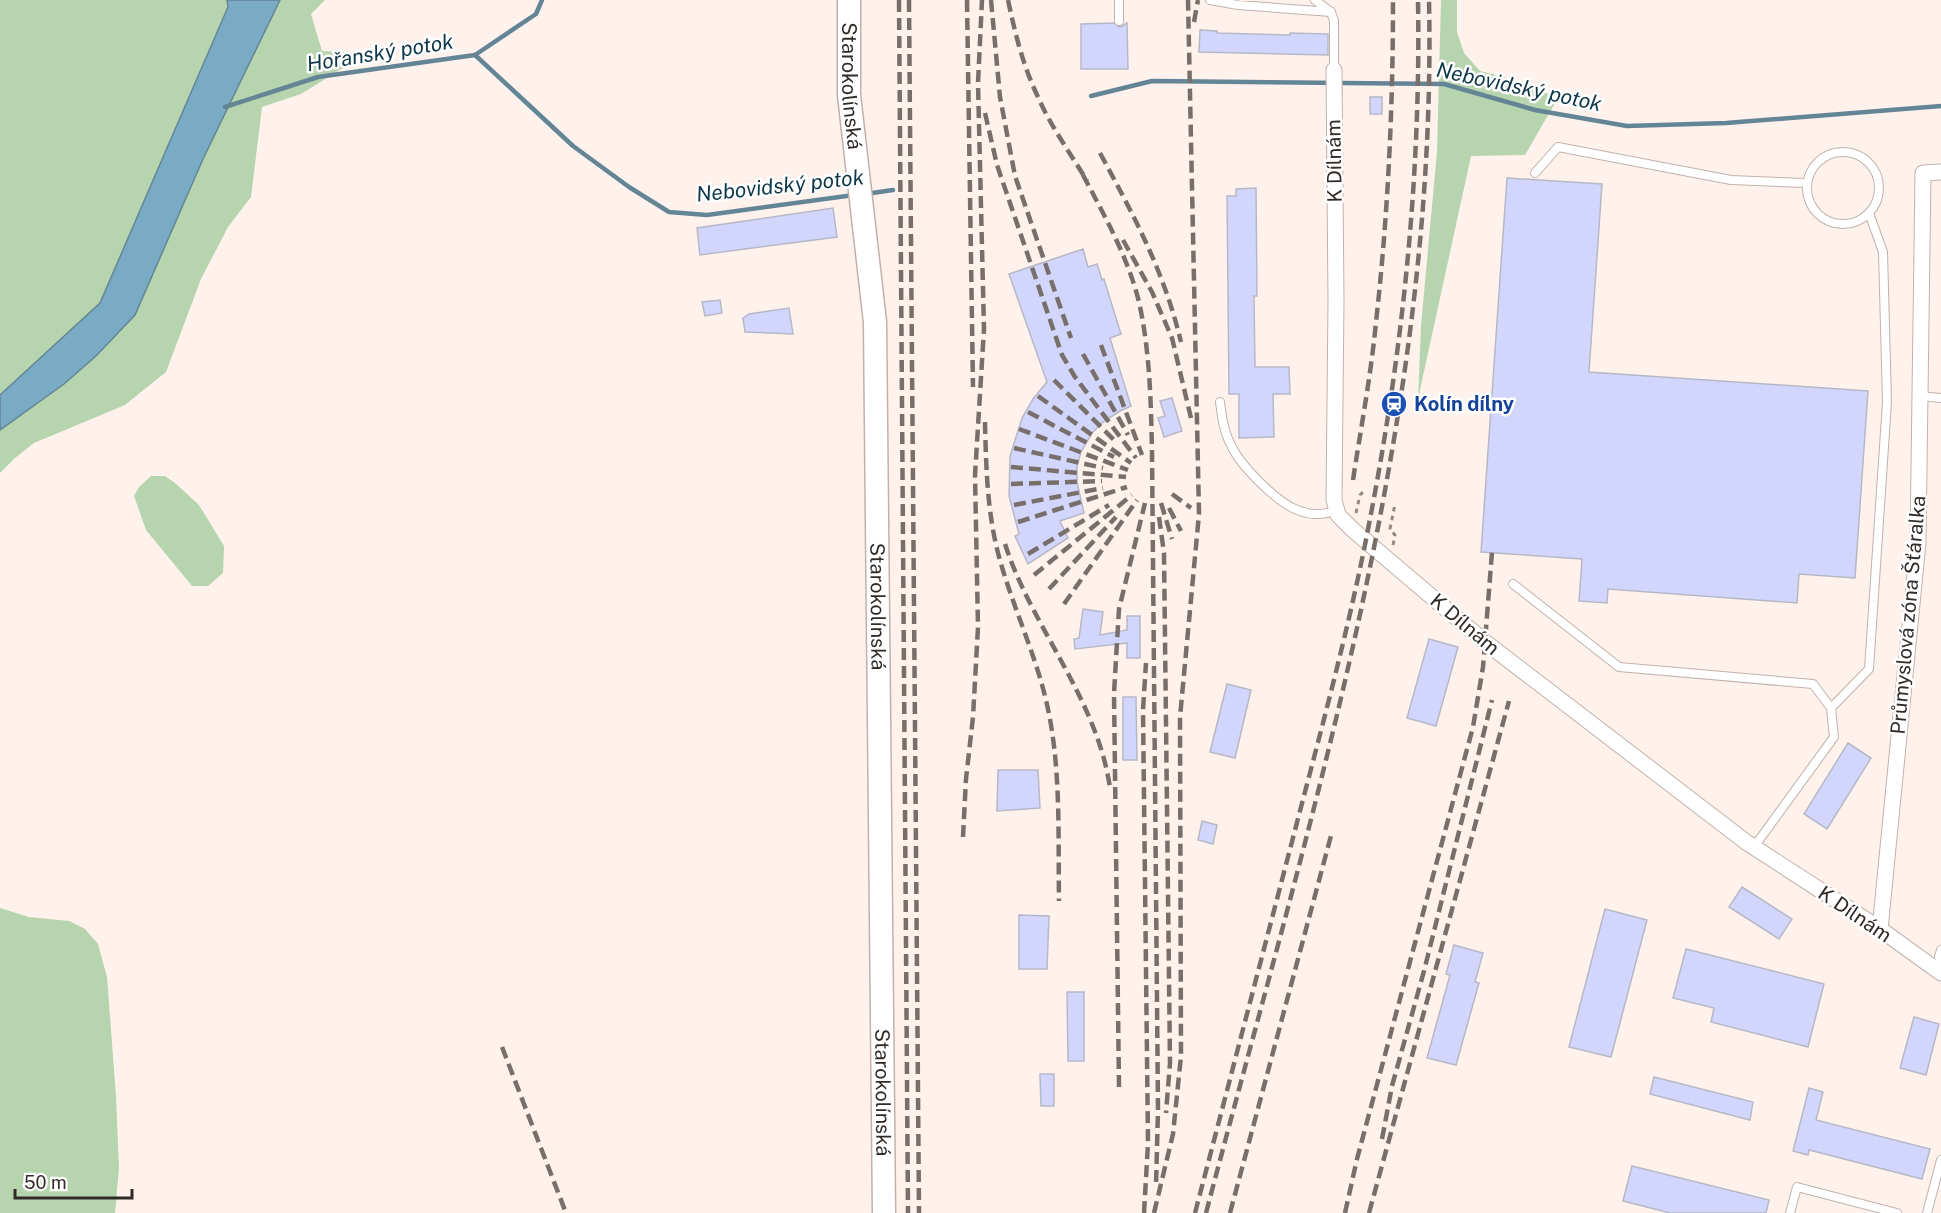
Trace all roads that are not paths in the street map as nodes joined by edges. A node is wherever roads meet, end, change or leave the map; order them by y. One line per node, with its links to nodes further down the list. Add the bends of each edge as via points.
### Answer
1 (849, 0): 24 (street, Starokolínská, via 849,95 875,322)
2 (1119, 0): 6 (lane)
3 (1210, 0): 5 (lane)
4 (1316, 0): 5 (lane)
5 (1331, 12): 7 (lane, via 1336,28)
6 (1119, 21)
7 (1334, 70): 15 (street, K Dílnám)
8 (1941, 172): 12 (street, Průmyslová zóna Šťáralka, via 1923,173)
9 (1535, 173): 10 (lane, via 1558,147 1731,180)
10 (1806, 183): 11 (lane, via 1807,198 1815,212 1827,221 1842,225 1857,222); 11 (lane, via 1821,158 1835,152 1851,152 1864,158 1875,170 1879,184 1877,200)
11 (1869, 213): 17 (lane, via 1883,252 1887,402 1869,669)
12 (1920, 396): 13 (lane); 19 (street, Průmyslová zóna Šťáralka, via 1918,543)
13 (1941, 398)
14 (1220, 402): 15 (lane, via 1227,439 1252,475 1295,509 1320,514)
15 (1336, 510): 18 (street, K Dílnám, via 1353,530 1485,642)
16 (1513, 584): 17 (lane, via 1619,667 1813,684)
17 (1832, 708): 18 (lane, via 1834,736)
18 (1755, 847): 19 (street, K Dílnám)
19 (1880, 929): 22 (street, K Dílnám)
20 (1941, 950): 21 (lane)
21 (1941, 963)
22 (1941, 973)
23 (1941, 1160): 27 (lane)
24 (884, 1213)
25 (1790, 1213): 26 (lane, via 1797,1187)
26 (1897, 1213)
27 (1927, 1213)

